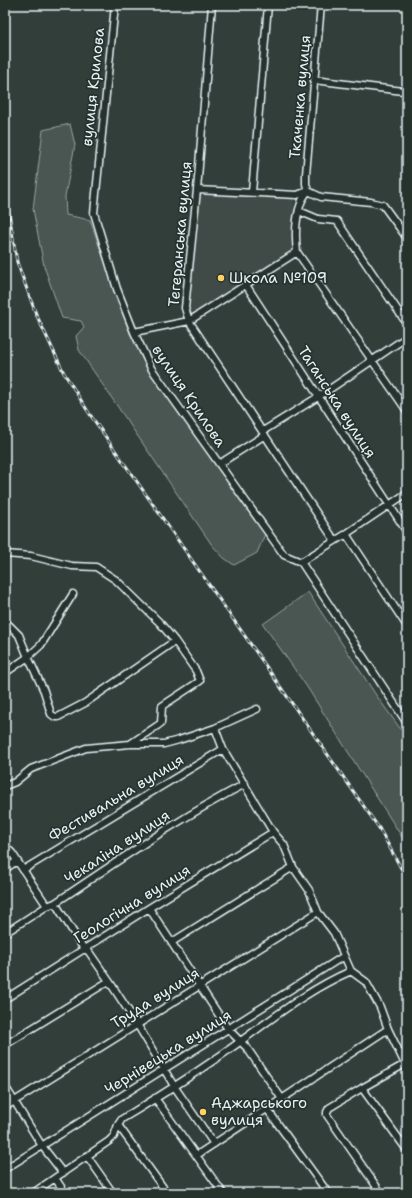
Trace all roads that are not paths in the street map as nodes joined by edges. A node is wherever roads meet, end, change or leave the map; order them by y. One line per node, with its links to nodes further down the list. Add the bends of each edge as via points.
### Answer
1 (115, 5): 16 (street, вулиця Крилова, via 94,213 117,290)
2 (212, 5): 7 (street, Тегеранська вулиця)
3 (268, 5): 9 (street)
4 (321, 5): 5 (street, Ткаченка вулиця)
5 (314, 80): 6 (street, via 403,91); 8 (street, Ткаченка вулиця, via 306,174)
6 (407, 88)
7 (197, 190): 9 (street); 14 (street, Тегеранська вулиця, via 185,308)
8 (308, 191): 9 (street, via 297,195); 10 (street); 11 (street, via 321,197 383,205)
9 (252, 192)
10 (299, 210): 12 (street, via 295,232); 15 (street, via 318,219 337,221)
11 (407, 238)
12 (297, 252): 13 (street); 18 (street)
13 (246, 285): 14 (street); 19 (street, Таганська вулиця)
14 (189, 321): 16 (street); 21 (street, Тегеранська вулиця)
15 (407, 324)
16 (134, 332): 22 (street, вулиця Крилова, via 151,368)
17 (407, 337): 18 (street)
18 (372, 360): 19 (street); 20 (street)
19 (318, 397): 21 (street); 24 (street, Таганська вулиця)
20 (407, 411)
21 (264, 433): 22 (street); 27 (street, Тегеранська вулиця)
22 (219, 464): 29 (street, вулиця Крилова, via 284,555)
23 (407, 493): 24 (street)
24 (389, 505): 25 (street, Таганська вулиця); 26 (street)
25 (407, 532)
26 (346, 534): 27 (street); 32 (street)
27 (335, 541): 29 (street)
28 (5, 554): 33 (street, via 31,556 72,566 96,567 116,580)
29 (301, 562): 37 (street)
30 (73, 594): 34 (street, via 41,646)
31 (5, 621): 34 (street, via 19,634)
32 (407, 626)
33 (175, 641): 34 (street, via 85,702 55,718 51,714 44,690); 40 (street, via 200,681 162,706 161,723)
34 (28, 657): 35 (street)
35 (5, 673)
36 (257, 709): 39 (street)
37 (404, 713): 38 (street)
38 (407, 723)
39 (215, 728): 40 (street, via 164,744); 41 (street)
40 (130, 744): 43 (street, via 86,748 31,769 15,782)
41 (223, 748): 42 (street); 49 (street, Фестивальна вулиця)
42 (245, 784): 44 (street); 50 (street, Чекаліна вулиця, via 219,797 142,845)
43 (5, 786)
44 (273, 832): 47 (street, via 284,845); 52 (street, Геологічна вулиця)
45 (5, 846): 46 (street)
46 (17, 861): 48 (street); 49 (street)
47 (293, 867): 53 (street, via 309,890); 55 (street)
48 (5, 869)
49 (23, 870): 51 (street)
50 (55, 903): 51 (street, Чекаліна вулиця); 56 (street)
51 (47, 906): 54 (street, Чекаліна вулиця)
52 (149, 908): 55 (street); 56 (street, Геологічна вулиця)
53 (318, 912): 57 (street, via 334,933); 60 (street, Труда вулиця)
54 (5, 934)
55 (172, 942): 60 (street)
56 (86, 949): 59 (street); 61 (street, Геологічна вулиця)
57 (344, 956): 58 (street); 63 (street, Чернівецька вулиця)
58 (351, 971): 64 (street, via 366,982 380,1007); 65 (street, via 295,1002)
59 (109, 981): 62 (street); 66 (street)
60 (200, 984): 62 (street, Труда вулиця); 63 (street)
61 (5, 999)
62 (137, 1024): 67 (street); 73 (street, Труда вулиця)
63 (228, 1029): 65 (street); 67 (street, Чернівецька вулиця)
64 (388, 1029): 70 (street, via 405,1064); 72 (street)
65 (240, 1042): 69 (street); 72 (street, via 247,1048)
66 (5, 1045)
67 (163, 1069): 69 (street); 78 (street, Чернівецька вулиця)
68 (5, 1086): 73 (street)
69 (174, 1086): 71 (street); 77 (street)
70 (362, 1088): 79 (street); 91 (street, via 329,1108 327,1115)
71 (155, 1098): 76 (street, via 122,1119); 80 (street)
72 (282, 1099): 75 (street)
73 (14, 1101): 74 (street, Труда вулиця); 78 (street)
74 (5, 1107)
75 (268, 1109): 77 (street); 90 (street)
76 (118, 1125): 81 (street, via 109,1141); 88 (street)
77 (214, 1144): 80 (street)
78 (42, 1146): 82 (street, Чернівецька вулиця); 83 (street)
79 (407, 1150)
80 (196, 1155): 89 (street)
81 (86, 1156): 83 (street); 87 (street)
82 (5, 1169)
83 (63, 1173): 84 (street)
84 (54, 1178): 85 (street); 86 (street)
85 (33, 1193)
86 (65, 1193)
87 (113, 1193)
88 (167, 1193)
89 (223, 1193)
90 (328, 1193)
91 (381, 1193)

